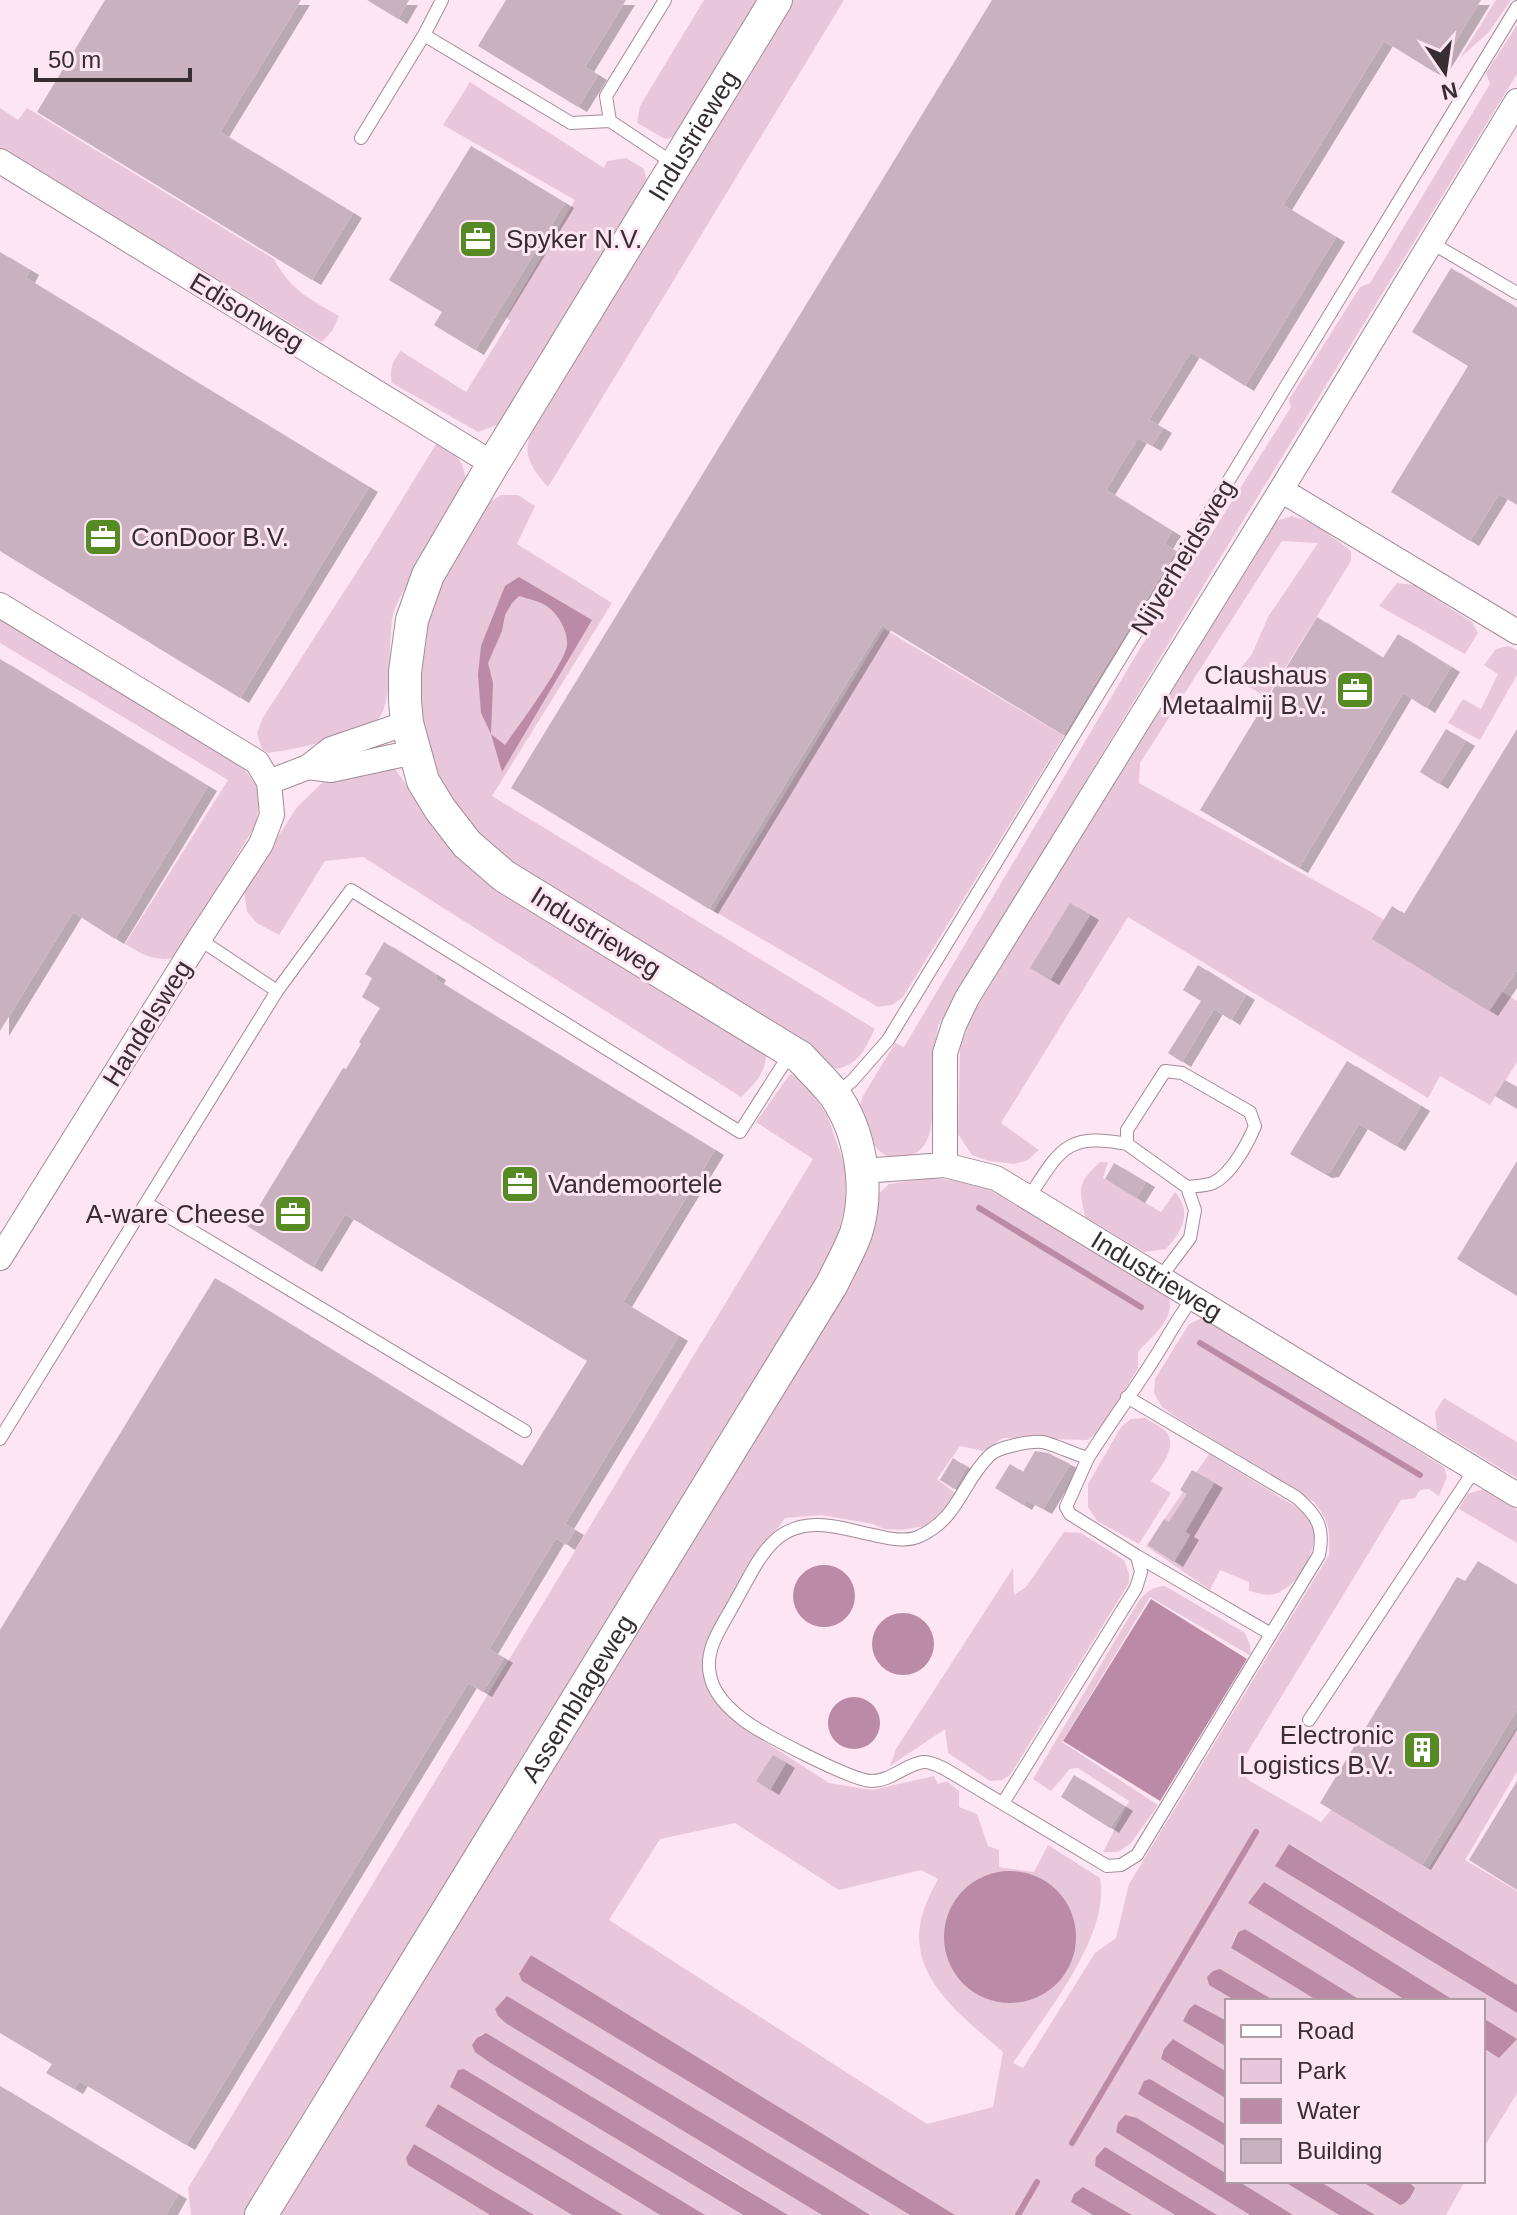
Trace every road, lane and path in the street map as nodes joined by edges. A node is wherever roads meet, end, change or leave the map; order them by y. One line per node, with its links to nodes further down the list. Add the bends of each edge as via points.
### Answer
1 (442, 0): 5 (lane)
2 (665, 0): 7 (lane, via 606,96)
3 (776, 0): 10 (street, Industrieweg)
4 (1517, 7): 22 (lane, Nijverheidsweg, via 888,1040)
5 (424, 35): 7 (lane, via 571,123); 8 (lane)
6 (1517, 101): 11 (street, Nijverheidsweg)
7 (610, 121): 10 (lane)
8 (361, 138)
9 (0, 161): 13 (street, Edisonweg)
10 (676, 165): 13 (street, Industrieweg)
11 (1430, 242): 12 (lane); 14 (street, Nijverheidsweg)
12 (1517, 293)
13 (493, 464): 17 (street, Industrieweg, via 428,575 412,620 405,672)
14 (1281, 490): 16 (street); 24 (street, Nijverheidsweg, via 960,1011 945,1053)
15 (0, 605): 18 (street, via 257,762)
16 (1517, 632)
17 (410, 737): 18 (street, via 331,770 308,767); 21 (street, Industrieweg, via 423,781 440,809 467,844 504,876)
18 (269, 782): 19 (street, Handelsweg, via 272,815 261,844)
19 (199, 939): 20 (lane); 29 (street, Handelsweg)
20 (277, 991): 21 (lane, via 351,890 740,1132); 28 (lane)
21 (791, 1052): 22 (street, Industrieweg)
22 (835, 1095): 25 (street, Industrieweg, via 854,1134)
23 (1127, 1144): 26 (lane); 26 (lane, via 1127,1130 1165,1071 1182,1073 1250,1112 1255,1126 1225,1174 1212,1184); 27 (lane, via 1078,1142 1056,1156)
24 (945, 1165): 25 (street, Industrieweg); 27 (street, Industrieweg, via 996,1178)
25 (862, 1171): 42 (street, Assemblageweg, via 856,1232 832,1284)
26 (1187, 1187): 30 (lane, via 1195,1210 1190,1238)
27 (1029, 1197): 30 (street, Industrieweg)
28 (146, 1203): 33 (lane); 34 (lane)
29 (0, 1258)
30 (1160, 1278): 31 (street, Industrieweg)
31 (1193, 1298): 32 (lane); 36 (street, Industrieweg)
32 (1127, 1397): 35 (lane); 39 (lane, via 1312,1510 1322,1539 1319,1555)
33 (525, 1431)
34 (0, 1439)
35 (1088, 1458): 38 (lane, via 1066,1507); 41 (lane, via 1044,1442 992,1452 948,1517 918,1538 889,1539 818,1525 786,1530 767,1547 710,1646 715,1691 741,1719 777,1739 856,1779 887,1778 925,1761)
36 (1475, 1469): 37 (street, Industrieweg); 40 (lane)
37 (1517, 1495)
38 (1137, 1556): 39 (lane); 41 (lane, via 1141,1572 1136,1588)
39 (1271, 1634): 41 (lane, via 1137,1855 1107,1866)
40 (1309, 1720)
41 (1003, 1803)
42 (261, 2215)

